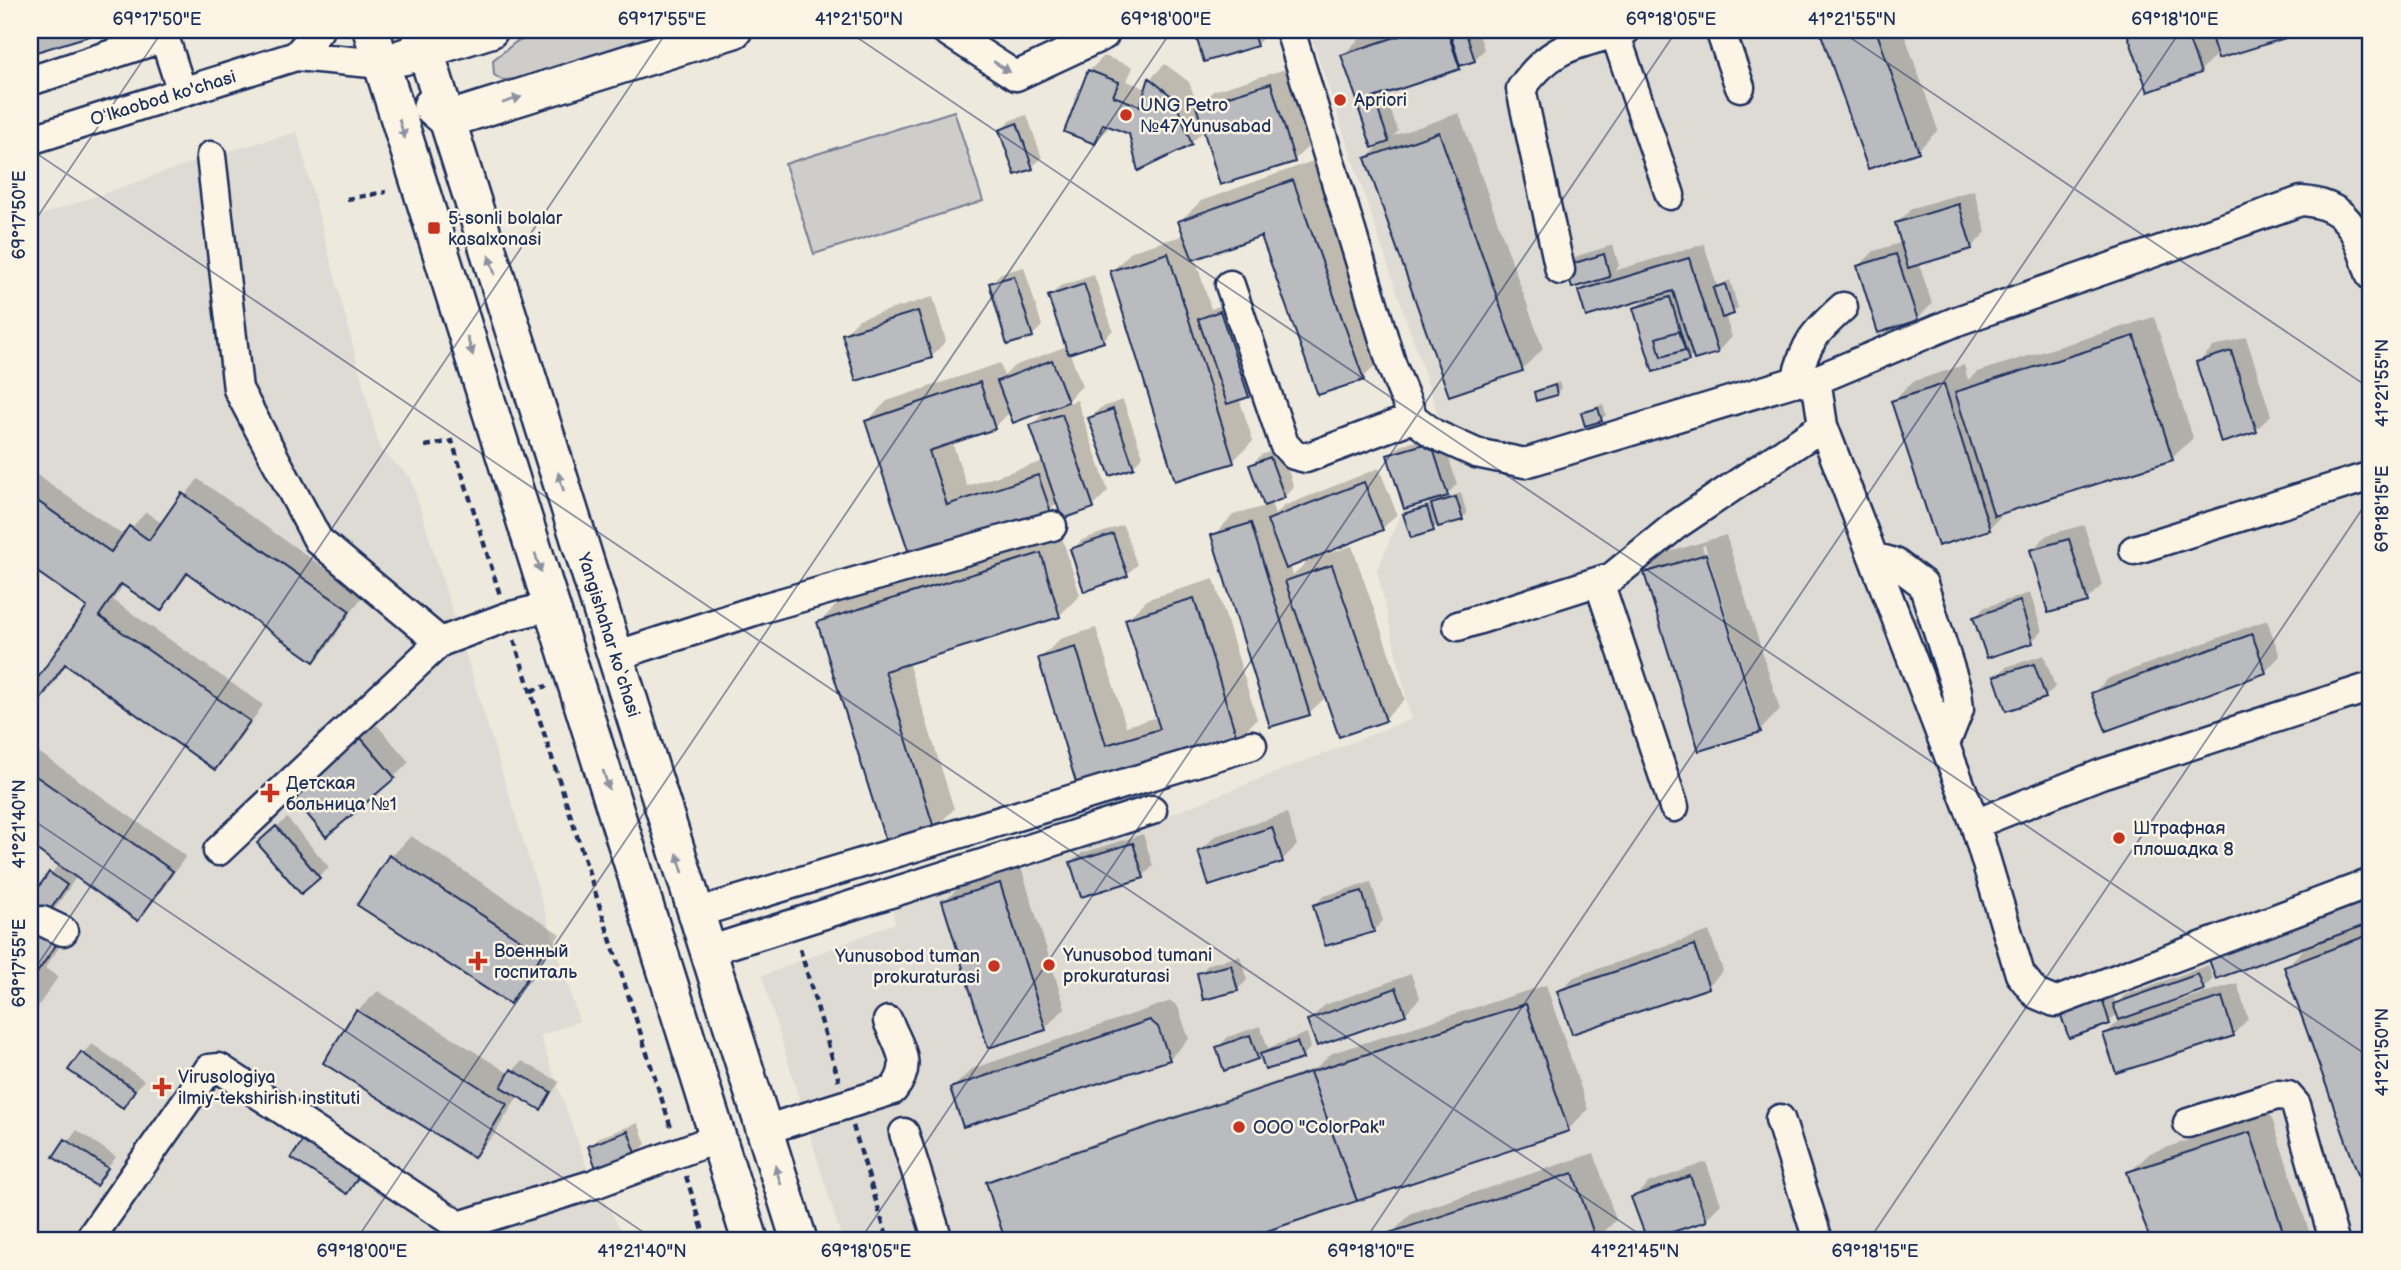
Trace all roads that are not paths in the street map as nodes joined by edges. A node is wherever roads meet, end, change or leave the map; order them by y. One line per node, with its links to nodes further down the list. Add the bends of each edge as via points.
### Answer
1 (319, 30): 12 (street)
2 (371, 30): 13 (main road)
3 (490, 30): 11 (main road)
4 (734, 30): 17 (main road, one-way to 4)
5 (945, 30): 6 (street, one-way to 6, via 1016,76 1104,35)
6 (1105, 30)
7 (1290, 30): 26 (street, via 1392,366)
8 (1720, 30): 15 (street)
9 (1621, 31): 20 (street); 21 (street, via 1557,51 1536,66 1521,89)
10 (164, 34): 14 (street); 16 (street)
11 (422, 40): 13 (main road); 17 (main road, Yangishahar ko‘chasi)
12 (296, 56): 13 (street, Oʻlkaobod ko'chasi); 16 (street, Oʻlkaobod ko'chasi)
13 (382, 64): 17 (main road); 32 (main road, one-way to 32)
14 (30, 81)
15 (1740, 86)
16 (182, 92): 18 (street, Oʻlkaobod ko'chasi)
17 (447, 120): 35 (main road, Yangishahar ko‘chasi, one-way to 17)
18 (30, 140)
19 (211, 156): 34 (street, via 238,389 318,540)
20 (1670, 195)
21 (1560, 270)
22 (2371, 276): 25 (street, via 2354,227 2338,211 2301,201 1957,321)
23 (1230, 285): 26 (street, via 1284,444 1294,455 1306,458)
24 (1843, 307): 25 (street, via 1812,335 1803,352)
25 (1803, 382): 26 (street, via 1525,463 1476,453 1434,434); 27 (street, via 1818,392)
26 (1413, 418)
27 (1823, 426): 31 (street); 40 (street)
28 (2371, 476): 30 (street)
29 (1052, 526): 35 (street, via 763,608)
30 (2134, 550)
31 (1599, 582): 33 (street); 38 (street)
32 (551, 606): 34 (street); 47 (main road, one-way to 47)
33 (1458, 626)
34 (440, 642): 41 (street)
35 (615, 656): 43 (main road, Yangishahar ko‘chasi, one-way to 35)
36 (2371, 687): 40 (street, via 2101,774)
37 (1252, 745): 43 (street)
38 (1674, 807)
39 (1152, 810): 44 (street)
40 (1975, 824): 42 (street, via 2020,974 2036,994 2055,1002)
41 (218, 851)
42 (2371, 883)
43 (696, 913): 44 (main road, Yangishahar ko‘chasi)
44 (708, 951): 46 (main road, Yangishahar ko‘chasi)
45 (888, 1020): 50 (street, via 905,1064 902,1078 892,1090)
46 (745, 1071): 47 (main road, via 721,1066); 50 (main road, Yangishahar ko‘chasi)
47 (702, 1084): 52 (main road)
48 (1780, 1119): 57 (street)
49 (2188, 1124): 58 (street, via 2277,1095 2288,1096 2296,1105)
50 (764, 1130): 55 (main road, Yangishahar ko‘chasi, one-way to 50)
51 (904, 1133): 56 (street)
52 (718, 1139): 53 (street, via 459,1226 219,1068 209,1069); 54 (main road)
53 (89, 1240)
54 (750, 1240)
55 (799, 1240)
56 (938, 1240)
57 (1818, 1240)
58 (2334, 1240)

